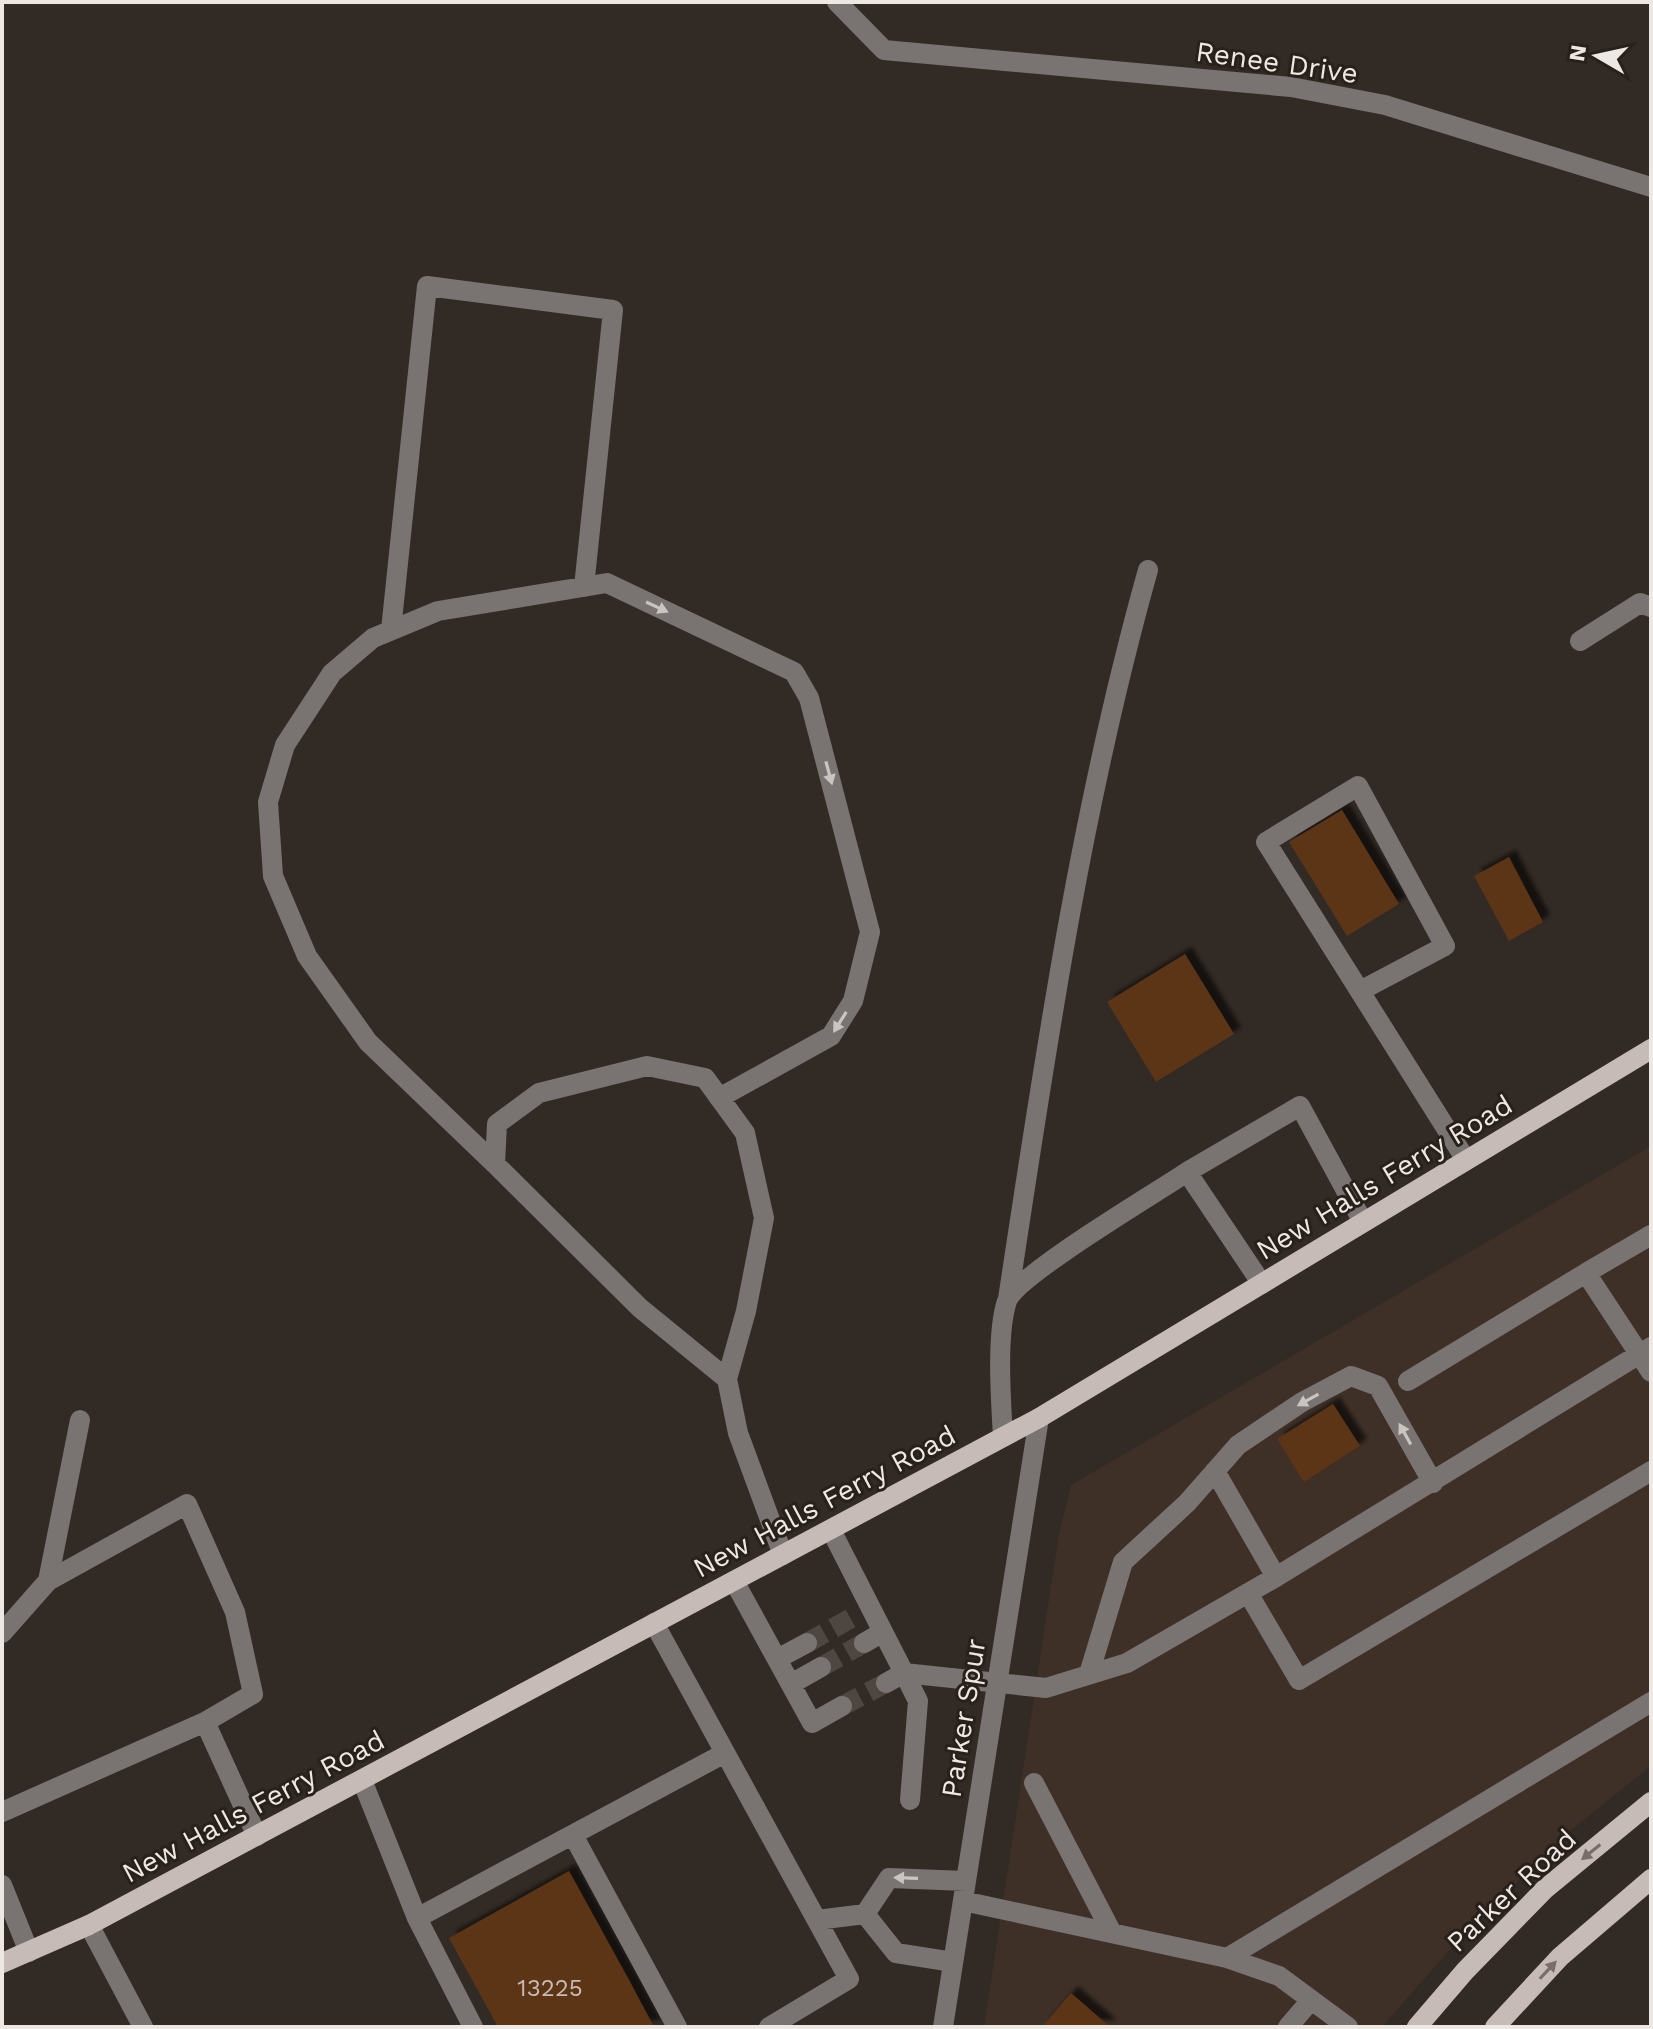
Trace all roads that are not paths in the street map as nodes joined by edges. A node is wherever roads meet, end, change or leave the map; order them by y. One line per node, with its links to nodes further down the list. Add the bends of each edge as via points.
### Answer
1 (837, 2): 2 (street, Renee Drive, via 884,50 1291,87 1385,105)
2 (1651, 187)
3 (1148, 570): 18 (street, via 1116,684 1074,902)
4 (584, 587): 6 (street, via 438,611); 6 (street, via 613,310 427,286); 10 (street, one-way to 10, via 607,583 794,672 809,698 870,932 853,1001 831,1036)
5 (1651, 607): 7 (street, via 1640,603)
6 (391, 630): 12 (street, via 373,638 332,673 285,745 268,802 273,876 307,956 368,1042)
7 (1580, 641)
8 (1360, 991): 8 (street, via 1266,842 1358,786 1445,946); 11 (street)
9 (1651, 1049): 11 (main road, New Halls Ferry Road)
10 (719, 1098): 12 (street, via 705,1078 647,1066 539,1093 497,1124); 21 (street, via 745,1133 764,1218)
11 (1466, 1160): 14 (main road, New Halls Ferry Road)
12 (495, 1164): 21 (street, via 640,1308)
13 (1187, 1172): 14 (street, via 1300,1106); 17 (street); 18 (street, via 1036,1272)
14 (1363, 1222): 17 (main road, New Halls Ferry Road)
15 (1651, 1235): 16 (street)
16 (1586, 1273): 19 (street); 22 (street)
17 (1262, 1284): 23 (main road, New Halls Ferry Road)
18 (1008, 1299): 25 (street, via 1000,1372)
19 (1645, 1350): 20 (street); 28 (street)
20 (1651, 1372)
21 (727, 1379): 30 (street, via 738,1433)
22 (1408, 1381)
23 (1039, 1418): 25 (main road, New Halls Ferry Road); 45 (street, Parker Spur)
24 (80, 1420): 32 (street)
25 (1003, 1437): 29 (main road, New Halls Ferry Road)
26 (1215, 1471): 28 (street, one-way to 26, via 1378,1386 1351,1376 1238,1445); 31 (street); 43 (street, via 1123,1562)
27 (1651, 1471): 34 (street, via 1299,1680)
28 (1433, 1483): 31 (street)
29 (831, 1530): 30 (main road, New Halls Ferry Road); 36 (street, via 862,1612)
30 (783, 1555): 33 (main road, New Halls Ferry Road)
31 (1276, 1577): 34 (street)
32 (48, 1581): 37 (street); 49 (street, via 187,1504 235,1612 253,1694)
33 (734, 1581): 35 (main road, New Halls Ferry Road); 40 (street)
34 (1248, 1593): 43 (street, via 1127,1663)
35 (654, 1623): 50 (street); 51 (main road, New Halls Ferry Road)
36 (883, 1632): 39 (street); 42 (street)
37 (2, 1633)
38 (807, 1643): 40 (street)
39 (864, 1643)
40 (777, 1659): 46 (street)
41 (821, 1667): 46 (street)
42 (904, 1673): 44 (street); 45 (street); 53 (street, via 918,1701)
43 (1089, 1674): 45 (street, via 1046,1688)
44 (886, 1683)
45 (997, 1683): 60 (street, Parker Spur)
46 (791, 1684): 48 (street, via 812,1723)
47 (1651, 1702): 67 (street)
48 (842, 1706)
49 (205, 1722): 55 (street); 57 (street)
50 (725, 1753): 56 (street); 63 (street)
51 (362, 1780): 57 (main road, New Halls Ferry Road); 62 (street)
52 (1034, 1783): 65 (street)
53 (910, 1800)
54 (1651, 1802): 78 (main road, Parker Road, one-way to 78, via 1545,1889)
55 (2, 1812)
56 (573, 1835): 62 (street); 74 (street)
57 (257, 1836): 64 (main road, New Halls Ferry Road)
58 (1651, 1879): 79 (main road, one-way to 58, via 1560,1957)
59 (2, 1885): 66 (street)
60 (964, 1891): 61 (street, one-way to 61, via 889,1878); 65 (street); 68 (street, Parker Spur)
61 (865, 1914): 63 (street); 68 (street, via 896,1953)
62 (417, 1918): 73 (street)
63 (817, 1920): 71 (street, via 849,1979)
64 (89, 1925): 66 (main road, New Halls Ferry Road); 72 (street)
65 (1112, 1933): 67 (street)
66 (29, 1952): 69 (main road, New Halls Ferry Road)
67 (1227, 1958): 70 (street, via 1279,1976)
68 (953, 1962): 75 (street, Parker Spur)
69 (2, 1963)
70 (1311, 2000): 76 (street); 77 (street)
71 (780, 2024)
72 (143, 2027)
73 (473, 2027)
74 (677, 2027)
75 (943, 2027)
76 (1288, 2027)
77 (1348, 2027)
78 (1417, 2027)
79 (1495, 2027)

